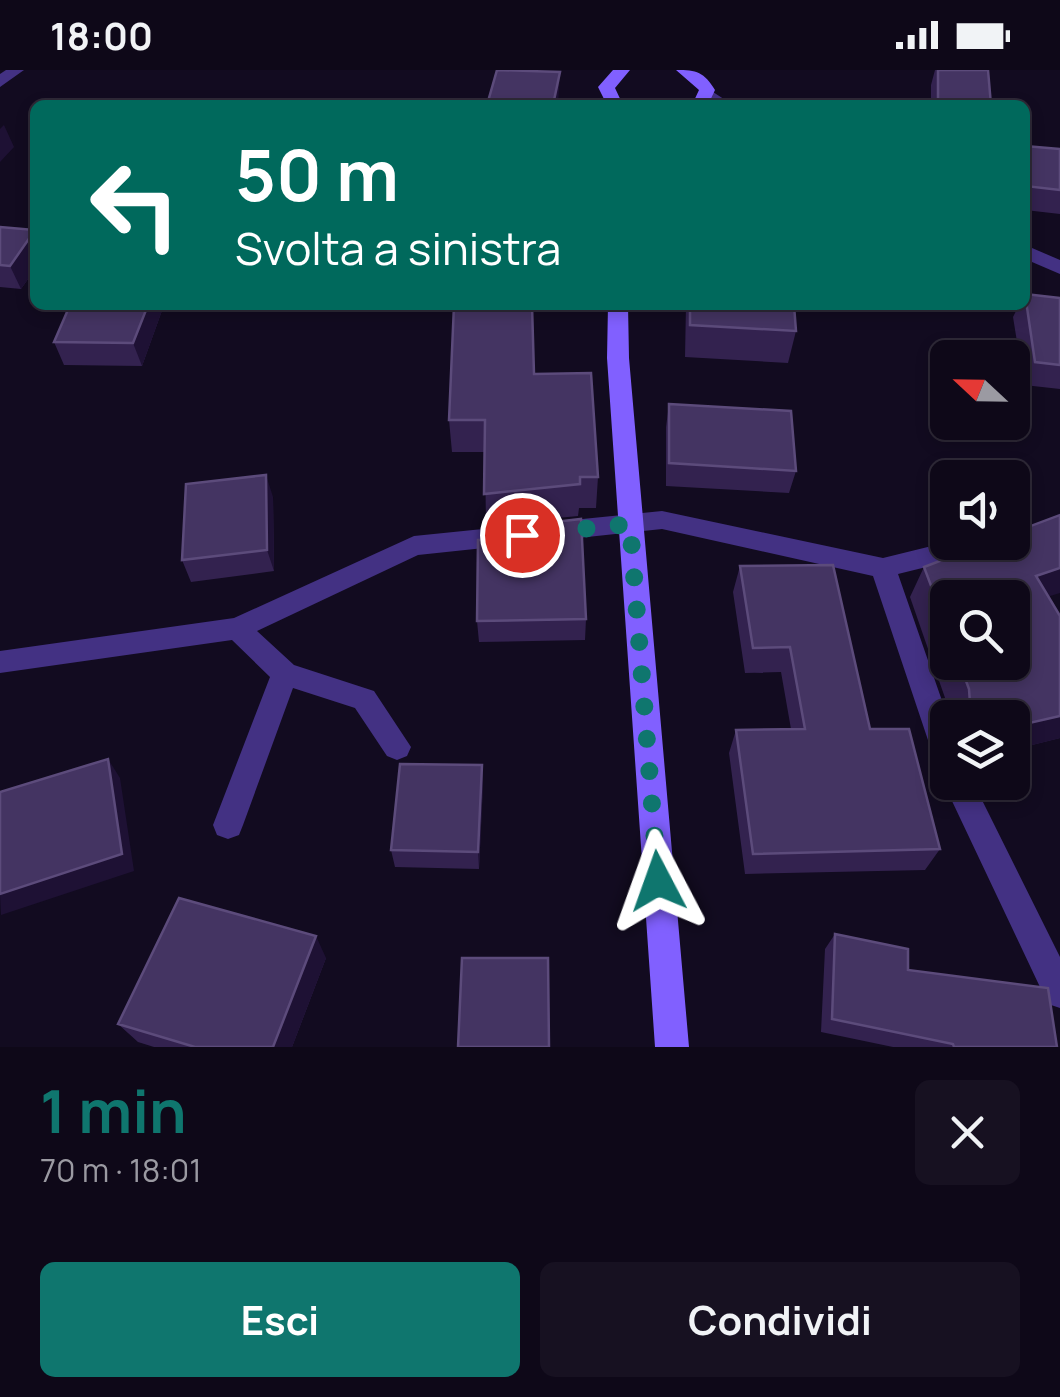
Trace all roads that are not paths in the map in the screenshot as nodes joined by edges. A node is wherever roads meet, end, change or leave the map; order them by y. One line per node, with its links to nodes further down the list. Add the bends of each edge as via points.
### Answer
1 (16, 70): 4 (street)
2 (622, 70): 5 (main road, via 606,87)
3 (684, 70): 6 (main road, via 700,79)
4 (0, 82)
5 (613, 100)
6 (703, 100)
7 (1030, 253): 8 (street)
8 (1060, 268)
9 (618, 310): 10 (main road)
10 (630, 524): 12 (street, via 662,520); 13 (street, via 414,546); 21 (main road)
11 (930, 556): 12 (street)
12 (883, 568): 16 (street)
13 (236, 628): 14 (street); 15 (street)
14 (0, 662)
15 (285, 674): 17 (street, via 364,699); 19 (street)
16 (930, 705)
17 (398, 747)
18 (967, 800): 20 (street)
19 (228, 824)
20 (1060, 992)
21 (672, 1047)

